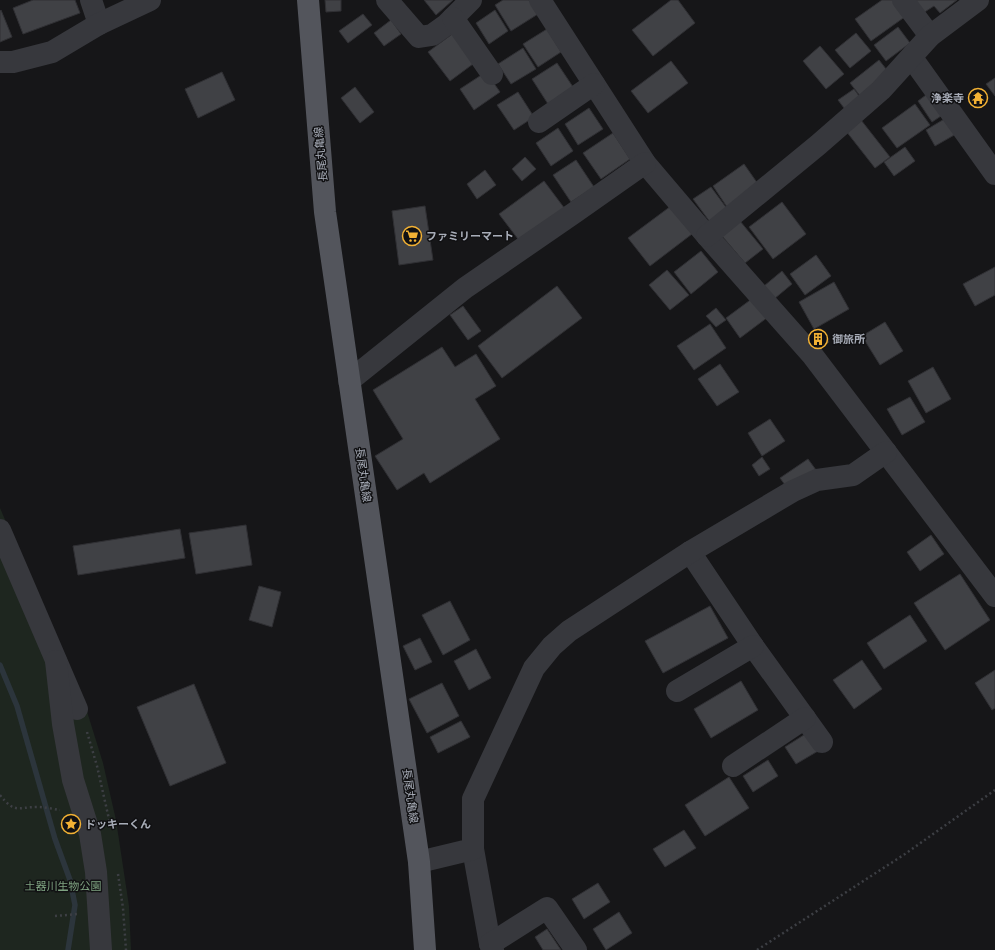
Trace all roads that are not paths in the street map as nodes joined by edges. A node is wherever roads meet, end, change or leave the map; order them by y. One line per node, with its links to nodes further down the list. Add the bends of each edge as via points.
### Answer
1 (91, 0): 10 (street)
2 (150, 0): 10 (street)
3 (308, 0): 20 (main road, 長尾丸亀線, via 325,212)
4 (387, 0): 9 (street, via 419,37 432,35)
5 (471, 0): 9 (street)
6 (540, 0): 15 (street)
7 (902, 0): 11 (street)
8 (978, 0): 11 (street)
9 (453, 18): 14 (street)
10 (99, 24): 13 (street, via 52,52 13,62)
11 (930, 36): 12 (street)
12 (912, 58): 18 (street); 19 (street, via 876,95)
13 (0, 62)
14 (492, 74)
15 (594, 84): 16 (street); 17 (street)
16 (539, 122)
17 (645, 163): 19 (street); 20 (street, via 464,288)
18 (995, 174)
19 (707, 236): 21 (street, via 813,356)
20 (349, 381): 33 (main road, 長尾丸亀線)
21 (886, 452): 23 (street, via 853,476 817,480 793,491); 24 (street)
22 (0, 530): 26 (street)
23 (690, 552): 25 (street); 32 (street, via 569,631 552,646 534,668 473,798)
24 (995, 596)
25 (753, 646): 27 (street); 29 (street)
26 (56, 661): 28 (street); 35 (street, via 73,780 90,834 96,872)
27 (677, 691)
28 (77, 710)
29 (805, 718): 30 (street); 31 (street)
30 (822, 742)
31 (733, 766)
32 (473, 849): 33 (street); 34 (street)
33 (419, 862): 36 (main road, 長尾丸亀線)
34 (492, 947): 37 (street, via 547,908)
35 (100, 950)
36 (425, 950)
37 (576, 950)

